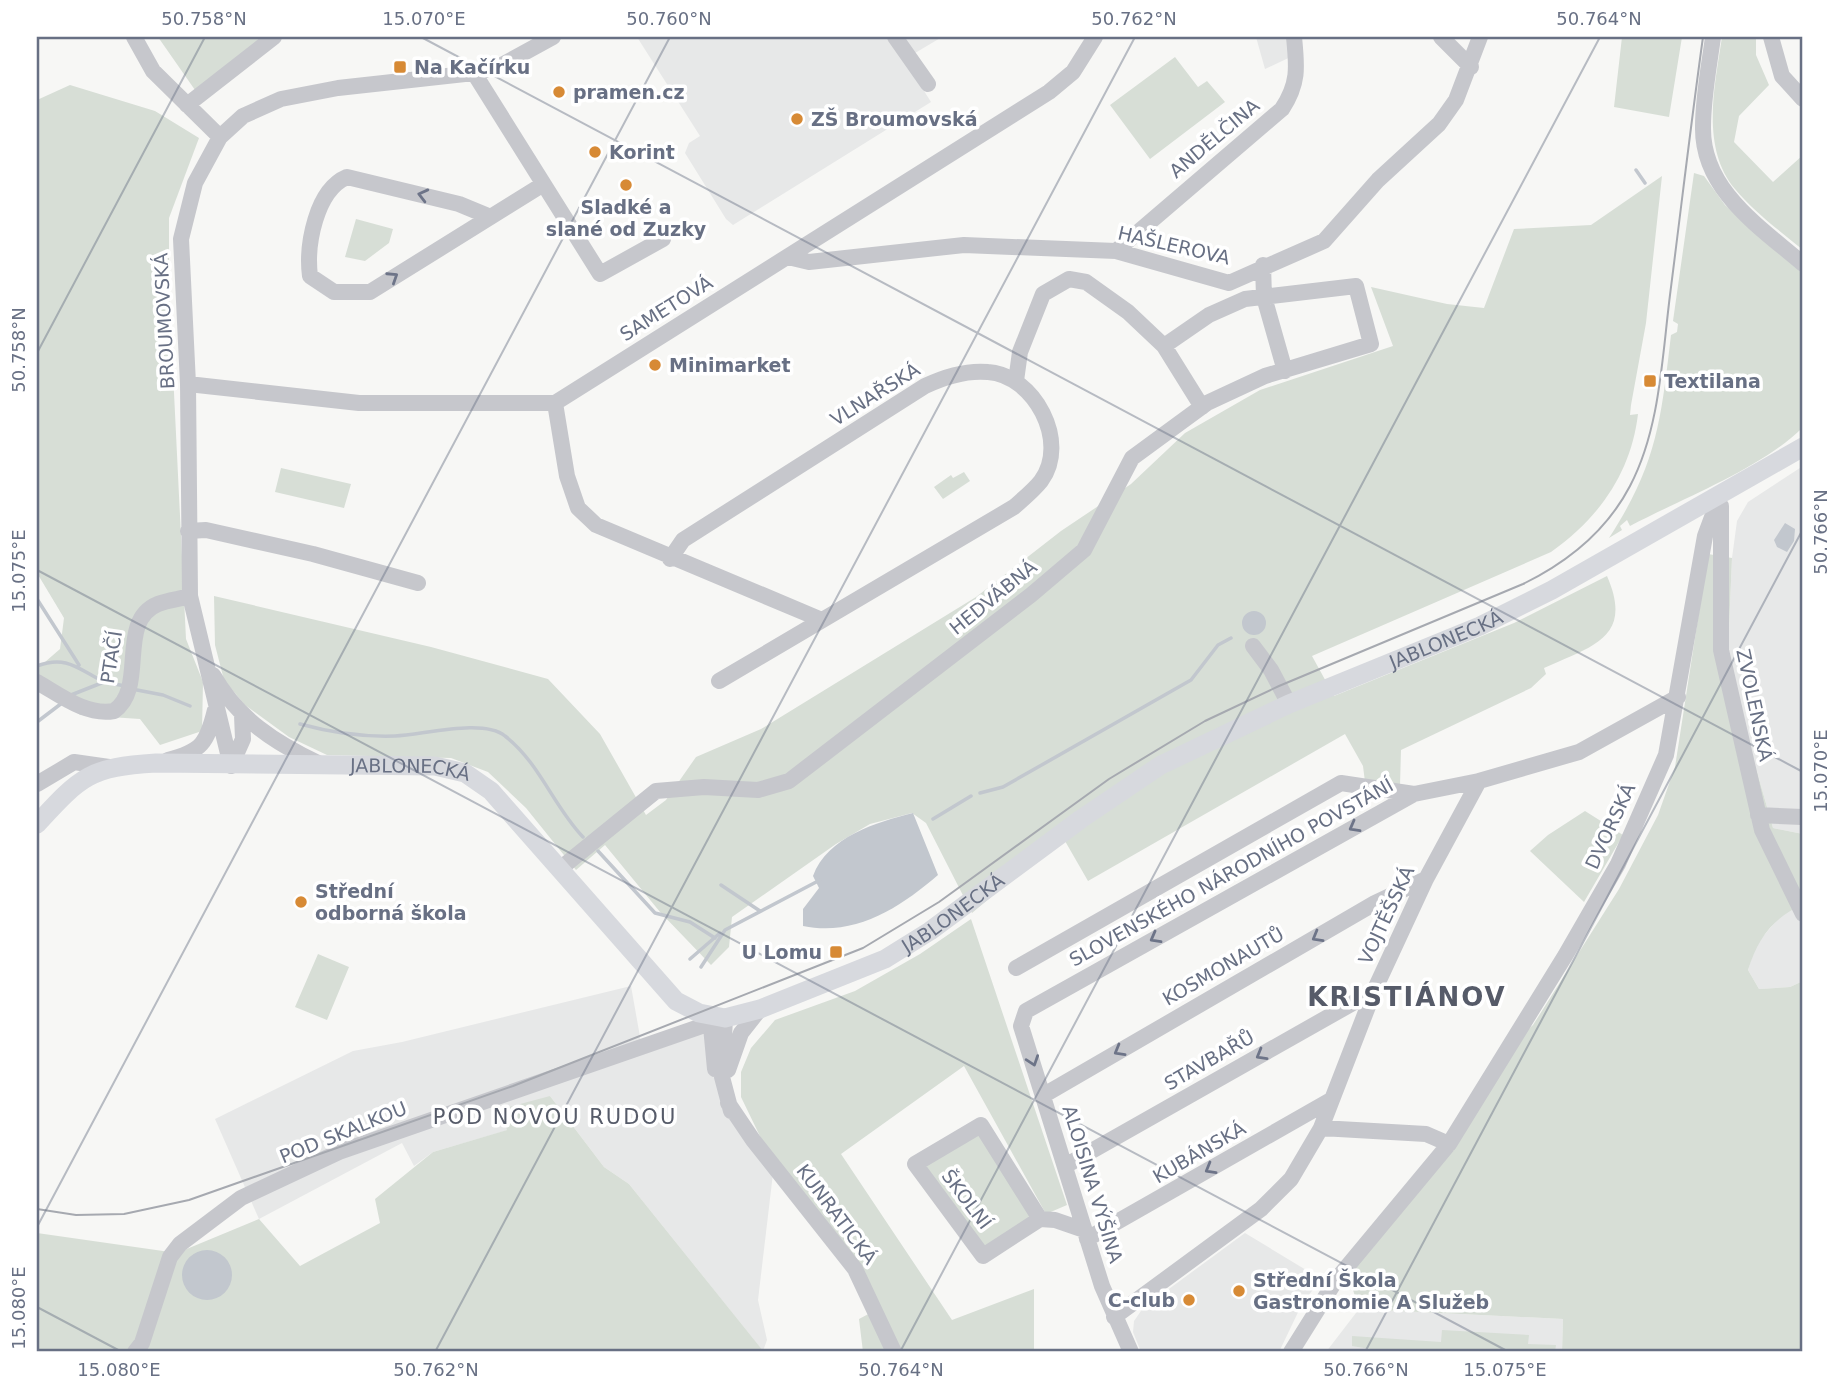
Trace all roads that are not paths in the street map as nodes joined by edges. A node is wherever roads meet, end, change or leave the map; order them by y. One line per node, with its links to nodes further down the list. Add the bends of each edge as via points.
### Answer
1 (134, 37): 15 (street, via 153,71)
2 (274, 37): 15 (street)
3 (553, 37): 12 (street, BROUMOVSKÁ, via 500,66)
4 (895, 37): 13 (street)
5 (1095, 37): 21 (street, SAMETOVÁ, via 1073,72 1049,92)
6 (1294, 37): 20 (street, ANDĚLČINA, via 1294,90 1282,109)
7 (1441, 37): 11 (street)
8 (1480, 37): 11 (street, HAŠLEROVA)
9 (1713, 37): 22 (street, via 1702,129 1712,173 1732,201)
10 (1771, 37): 14 (street, via 1782,76)
11 (1471, 67): 23 (street, HAŠLEROVA, via 1439,124 1378,180 1324,241)
12 (474, 73): 16 (street, BROUMOVSKÁ, via 281,99 243,116); 17 (street)
13 (928, 84)
14 (1803, 99)
15 (187, 105): 16 (street)
16 (220, 137): 28 (street, BROUMOVSKÁ, via 195,183 181,239)
17 (542, 185): 18 (street); 19 (street, via 600,274)
18 (488, 216): 18 (street, one-way to 18, via 459,204 347,177 334,182 323,201 307,256 310,276 334,292 370,292)
19 (663, 239)
20 (1116, 251): 21 (street, HAŠLEROVA, via 964,245 809,262); 23 (street, HAŠLEROVA, via 1229,283)
21 (788, 257): 29 (street, SAMETOVÁ)
22 (1803, 264)
23 (1262, 265): 24 (street)
24 (1264, 297): 25 (street, via 1245,299 1209,315); 26 (street); 26 (street, HEDVÁBNÁ, via 1356,286 1371,344)
25 (1164, 346): 27 (street, via 1086,282 1069,279 1043,294 1020,352); 30 (street)
26 (1285, 371): 30 (street, HEDVÁBNÁ)
27 (1016, 381): 34 (street, VLNAŘSKÁ, via 989,372 953,375 925,386 683,540); 37 (street, via 1037,401 1050,430 1043,479 1014,507)
28 (188, 384): 29 (street, via 359,404); 33 (street, BROUMOVSKÁ)
29 (555, 403): 34 (street, via 566,476 578,508 596,525)
30 (1202, 407): 56 (street, HEDVÁBNÁ, via 1132,458 1084,550 789,781 758,790 704,787 656,791)
31 (1803, 447): 32 (main road, JABLONECKÁ)
32 (1721, 493): 42 (street, DVORSKÁ, via 1705,536); 43 (main road, JABLONECKÁ, via 1480,626); 53 (street, ZVOLENSKÁ, via 1721,650)
33 (188, 531): 35 (street, via 206,530 286,548); 36 (street, BROUMOVSKÁ)
34 (670, 559): 37 (street)
35 (418, 583)
36 (190, 596): 39 (street, BROUMOVSKÁ); 40 (street, PTAČÍ, via 155,605 137,625 129,685 124,701 114,711 83,707)
37 (822, 620): 41 (street)
38 (1253, 646): 43 (street)
39 (206, 662): 44 (street, BROUMOVSKÁ); 45 (street, BROUMOVSKÁ)
40 (37, 681)
41 (719, 681)
42 (1678, 698): 50 (street, via 1579,752); 68 (street, DVORSKÁ, via 1666,755 1618,864)
43 (1289, 704): 61 (main road, JABLONECKÁ, via 1161,765 885,959)
44 (216, 707): 46 (street, via 210,732 194,752); 48 (street, BROUMOVSKÁ)
45 (242, 715): 48 (street, via 243,739); 49 (street, BROUMOVSKÁ, via 279,745)
46 (156, 763): 47 (main road, JABLONECKÁ); 48 (main road, JABLONECKÁ)
47 (109, 766): 51 (street, JABLONECKÁ, via 74,762); 55 (main road, JABLONECKÁ, via 72,787)
48 (232, 766): 49 (main road, JABLONECKÁ)
49 (325, 767): 56 (main road, JABLONECKÁ, via 435,766 465,773 491,791)
50 (1479, 781): 52 (street, SLOVENSKÉHO NÁRODNÍHO POVSTÁNÍ); 57 (street, VOJTĚŠSKÁ)
51 (37, 784)
52 (1413, 794): 59 (street, via 1341,783); 63 (street, SLOVENSKÉHO NÁRODNÍHO POVSTÁNÍ, one-way to 63, via 1026,1011)
53 (1758, 816): 54 (street); 58 (street, ZVOLENSKÁ)
54 (1803, 822)
55 (37, 824)
56 (561, 868): 62 (main road, JABLONECKÁ, via 666,991 686,1009)
57 (1426, 879): 60 (street, VOJTĚŠSKÁ); 64 (street, KOSMONAUTŮ, one-way to 64, via 1375,902)
58 (1803, 914)
59 (1016, 968)
60 (1374, 991): 65 (street, VOJTĚŠSKÁ); 69 (street, STAVBAŘŮ, one-way to 69)
61 (760, 1009): 62 (main road, JABLONECKÁ); 66 (street, via 741,1033 728,1067)
62 (714, 1019): 66 (street, KUNRATICKÁ); 74 (street, POD SKALKOU, via 339,1152 241,1198 180,1244 170,1257)
63 (1021, 1026): 64 (street, ALOISINA VÝŠINA, one-way to 64)
64 (1044, 1095): 69 (street, ALOISINA VÝŠINA)
65 (1331, 1100): 67 (street, VOJTĚŠSKÁ); 72 (street, KUBÁNSKÁ, one-way to 72)
66 (731, 1111): 75 (street, KUNRATICKÁ, via 855,1269)
67 (1321, 1128): 68 (street, via 1426,1134); 73 (street, VOJTĚŠSKÁ, via 1291,1179 1261,1209)
68 (1449, 1144): 77 (street, DVORSKÁ, via 1336,1280)
69 (1065, 1167): 70 (street, ALOISINA VÝŠINA)
70 (1074, 1198): 71 (street, ŠKOLNÍ); 72 (street, ALOISINA VÝŠINA)
71 (1048, 1219): 71 (street, ŠKOLNÍ, via 983,1256 915,1164 981,1125); 72 (street)
72 (1085, 1234): 73 (street, ALOISINA VÝŠINA)
73 (1114, 1317): 76 (street, ALOISINA VÝŠINA)
74 (135, 1352)
75 (894, 1352)
76 (1130, 1352)
77 (1291, 1352)

